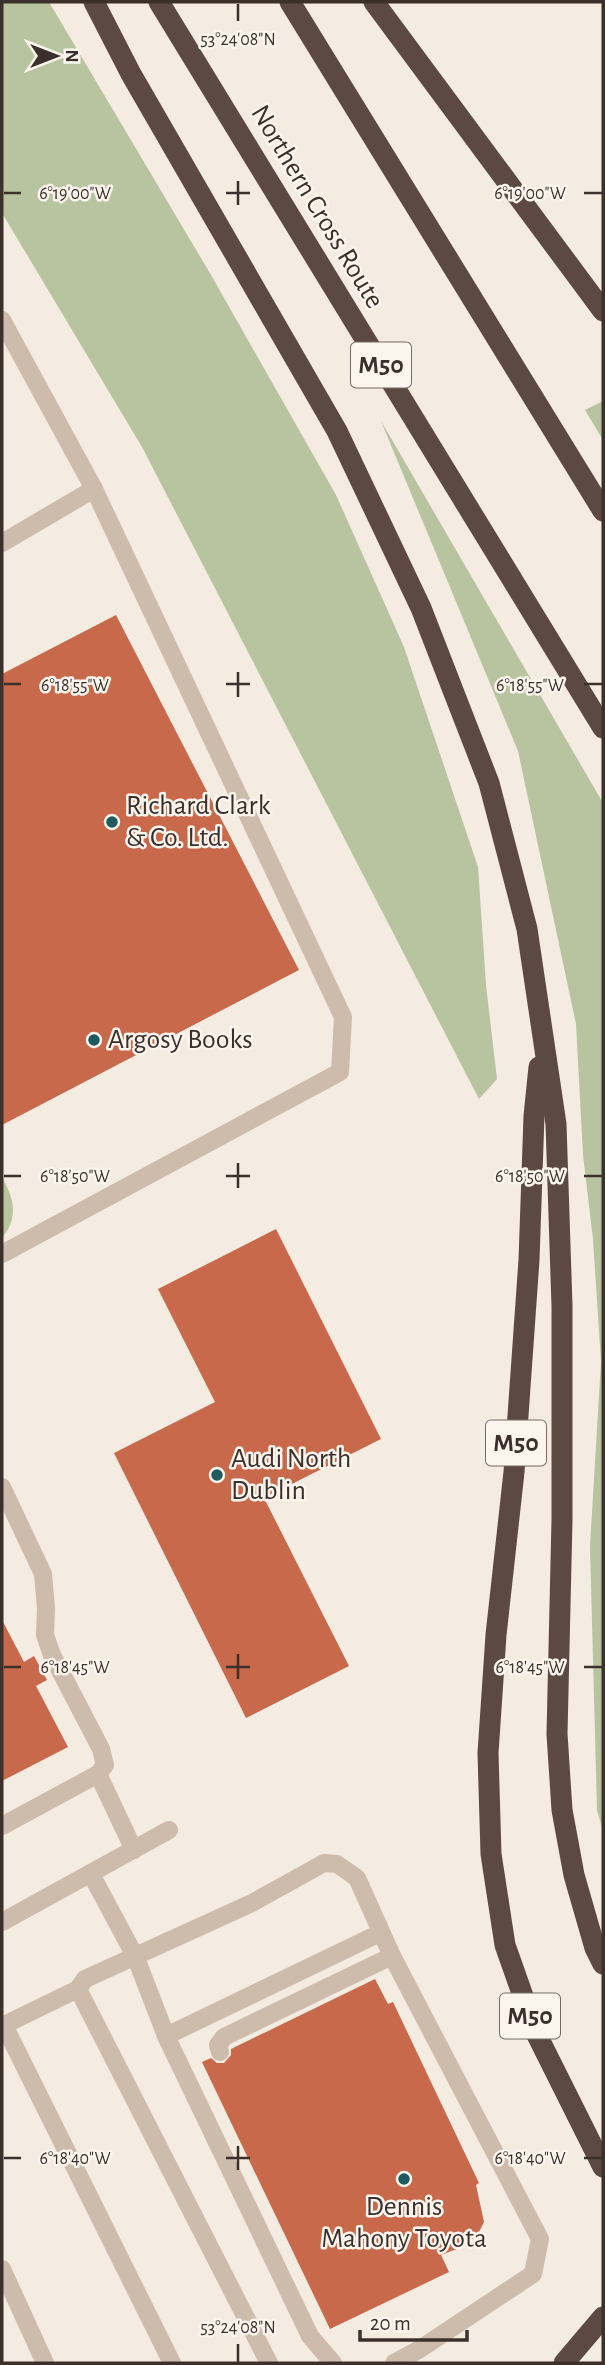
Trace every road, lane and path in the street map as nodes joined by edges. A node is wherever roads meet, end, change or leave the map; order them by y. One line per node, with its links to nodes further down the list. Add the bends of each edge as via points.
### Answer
1 (94, 2): 11 (highway, via 337,431 421,608 489,783 527,929)
2 (159, 2): 10 (highway, Northern Cross Route / M50)
3 (290, 2): 8 (highway)
4 (374, 2): 5 (highway)
5 (603, 311)
6 (2, 320): 7 (street)
7 (94, 489): 9 (street); 12 (street, via 343,1017 340,1072)
8 (603, 511)
9 (2, 543)
10 (603, 728)
11 (542, 1033): 23 (highway, M50, via 556,1124 562,1306 557,1734 562,1810 574,1875); 27 (highway, M50, via 514,1472 488,1753 491,1854 505,1945 536,2033)
12 (2, 1254)
13 (2, 1487): 14 (street, via 43,1574 45,1635 101,1749 105,1765)
14 (98, 1774): 15 (street); 17 (street)
15 (2, 1826)
16 (169, 1830): 17 (street)
17 (134, 1850): 18 (street)
18 (91, 1874): 19 (street); 22 (street)
19 (2, 1922)
20 (380, 1933): 21 (street); 22 (street, via 357,1878 337,1864 324,1863); 25 (street)
21 (392, 1956): 26 (street, via 224,2037 218,2045); 34 (street, via 540,2239 533,2274)
22 (136, 1958): 24 (street, via 85,1979); 25 (street)
23 (603, 1964)
24 (78, 1989): 31 (street, via 4,2025); 32 (street)
25 (166, 2036): 33 (street, via 310,2336)
26 (220, 2052)
27 (603, 2167)
28 (2, 2269): 30 (street)
29 (603, 2317): 35 (highway)
30 (45, 2363)
31 (172, 2363)
32 (269, 2363)
33 (333, 2363)
34 (394, 2363)
35 (564, 2363)

